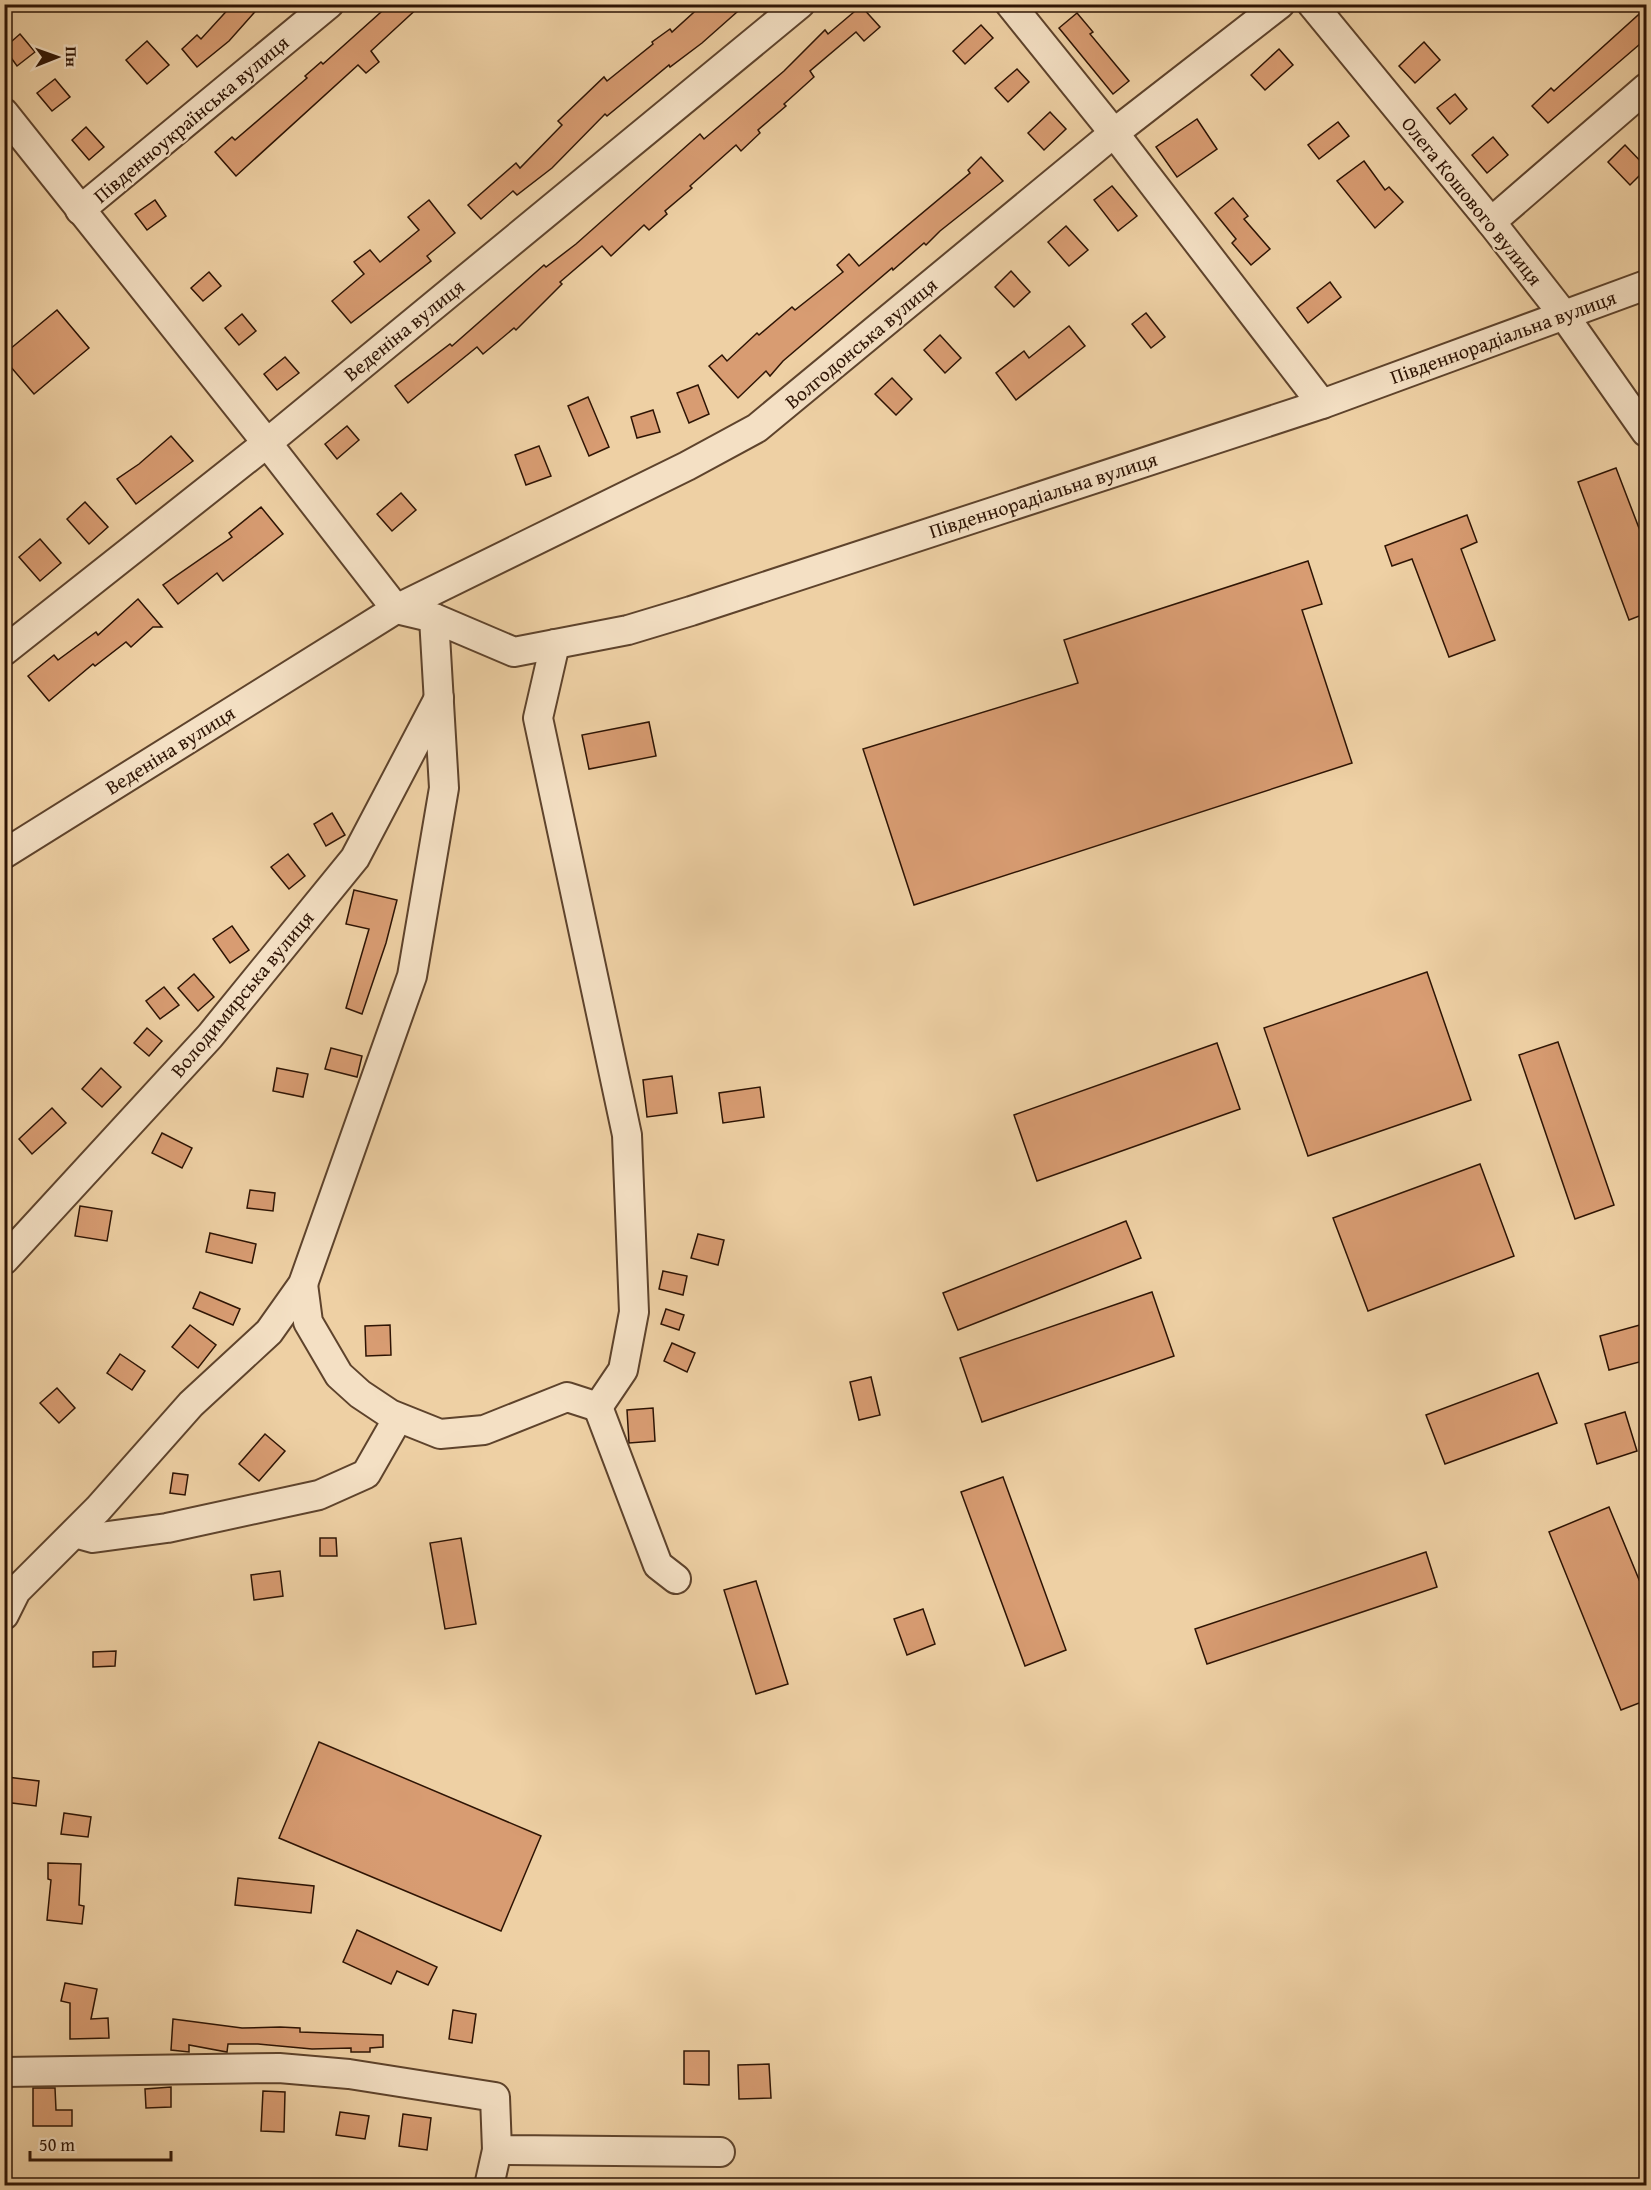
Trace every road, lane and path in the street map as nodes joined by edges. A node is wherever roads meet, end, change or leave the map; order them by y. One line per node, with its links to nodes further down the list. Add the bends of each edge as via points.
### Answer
1 (329, 4): 9 (street, Південноукраїнська вулиця)
2 (800, 4): 15 (street, Веденіна вулиця)
3 (1010, 4): 8 (street)
4 (1280, 4): 8 (street, Волгодонська вулиця)
5 (1312, 4): 10 (street, Олега Кошового вулиця)
6 (1647, 87): 10 (street)
7 (4, 113): 9 (street)
8 (1114, 133): 13 (street); 16 (street, Волгодонська вулиця, via 757,428)
9 (80, 210): 15 (street)
10 (1491, 222): 12 (street, Олега Кошового вулиця)
11 (1647, 285): 12 (street, Південнорадіальна вулиця)
12 (1563, 314): 13 (street, Південнорадіальна вулиця); 14 (street, Олега Кошового вулиця)
13 (1322, 404): 18 (street, Південнорадіальна вулиця, via 691,611 628,630)
14 (1647, 432)
15 (267, 443): 16 (street); 19 (street, Веденіна вулиця)
16 (396, 609): 17 (street, Південнорадіальна вулиця); 21 (street, Веденіна вулиця)
17 (434, 618): 18 (street, Південнорадіальна вулиця, via 514,652); 20 (street)
18 (555, 644): 24 (street, via 538,718 627,1135 634,1312 623,1370)
19 (4, 651)
20 (439, 698): 22 (street, Володимирська вулиця, via 355,858 210,1036); 23 (street, via 444,788 412,976)
21 (4, 854)
22 (4, 1260)
23 (303, 1284): 25 (street, via 308,1322 339,1375); 26 (street, via 269,1332 191,1404)
24 (598, 1407): 25 (street, via 567,1396 484,1430 440,1434); 27 (street, via 658,1565)
25 (398, 1418): 26 (street, via 366,1474 319,1495 167,1528 93,1538)
26 (75, 1533): 28 (street, via 16,1591)
27 (676, 1579)
28 (4, 1615)
29 (4, 2072): 30 (street, via 279,2068 350,2074 495,2097)
30 (497, 2150): 31 (street); 32 (street)
31 (720, 2152)
32 (489, 2186)

